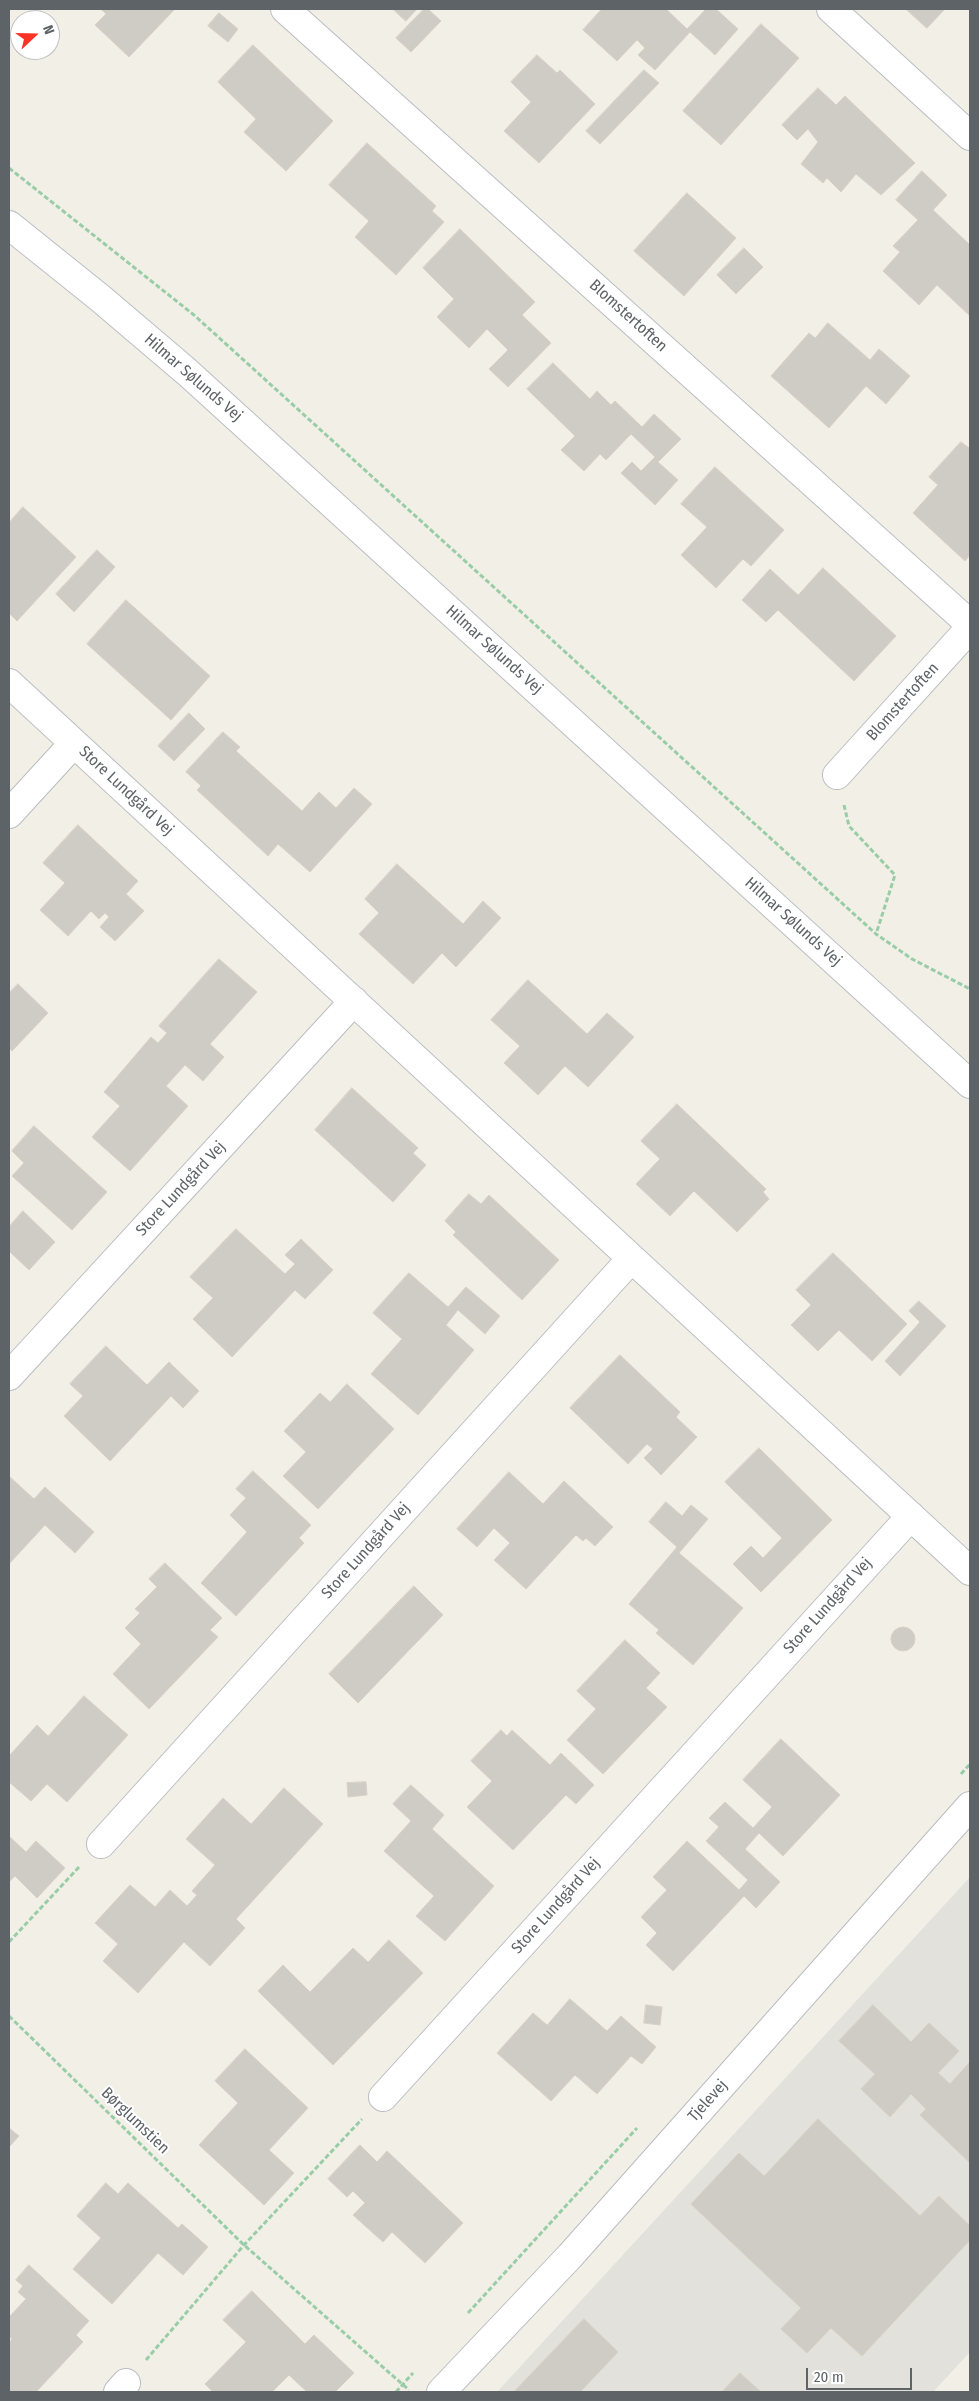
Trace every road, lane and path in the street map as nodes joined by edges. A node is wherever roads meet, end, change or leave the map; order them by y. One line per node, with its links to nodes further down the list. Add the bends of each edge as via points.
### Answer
1 (285, 9): 6 (street, Blomstertoften)
2 (831, 9): 3 (street)
3 (970, 136)
4 (9, 168): 12 (path, via 194,315)
5 (9, 225): 15 (street, Hilmar Sølunds Vej, via 194,378)
6 (970, 624)
7 (970, 628): 10 (street, Blomstertoften)
8 (9, 682): 9 (street, Store Lundgård Vej)
9 (74, 743): 11 (street, Store Lundgård Vej); 14 (street, Store Lundgård Vej)
10 (837, 775): 12 (path, via 849,826 895,875)
11 (9, 814)
12 (876, 934): 13 (path, via 912,959)
13 (970, 988)
14 (354, 1001): 16 (street, Store Lundgård Vej); 17 (street, Store Lundgård Vej)
15 (970, 1084)
16 (631, 1259): 18 (street, Store Lundgård Vej); 21 (street, Store Lundgård Vej)
17 (9, 1376)
18 (911, 1516): 19 (street, Store Lundgård Vej); 24 (street, Store Lundgård Vej)
19 (970, 1571)
20 (970, 1806): 28 (street, Tjelevej, via 570,2256)
21 (101, 1844): 22 (path)
22 (9, 1942)
23 (9, 2016): 25 (path, Børglumstien)
24 (383, 2097): 25 (path)
25 (244, 2244): 26 (path); 27 (path, Børglumstien)
26 (122, 2387)
27 (412, 2392)
28 (441, 2392)

